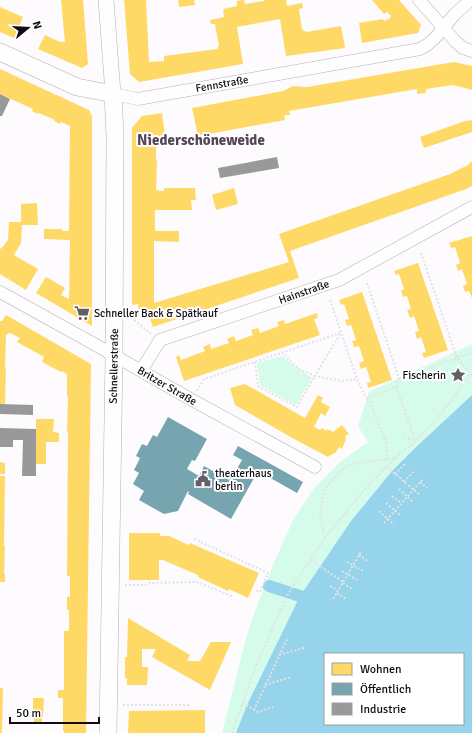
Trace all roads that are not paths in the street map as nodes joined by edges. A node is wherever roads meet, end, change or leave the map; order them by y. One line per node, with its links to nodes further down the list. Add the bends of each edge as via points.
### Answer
1 (106, 0): 7 (street, Schnellerstraße)
2 (419, 0): 4 (street)
3 (468, 0): 4 (street, Fennstraße)
4 (443, 28): 5 (street, via 463,48); 7 (street, Fennstraße, via 436,38 420,49 138,100)
5 (472, 51)
6 (0, 52): 7 (main road, Fennstraße, via 77,86)
7 (113, 94): 10 (main road, Schnellerstraße)
8 (472, 207): 11 (street, Hainstraße, via 338,280 160,340)
9 (0, 292): 10 (street, Britzer Straße)
10 (114, 356): 11 (street, Britzer Straße); 13 (main road, Schnellerstraße)
11 (141, 371): 12 (street, Britzer Straße)
12 (315, 467)
13 (108, 733)

